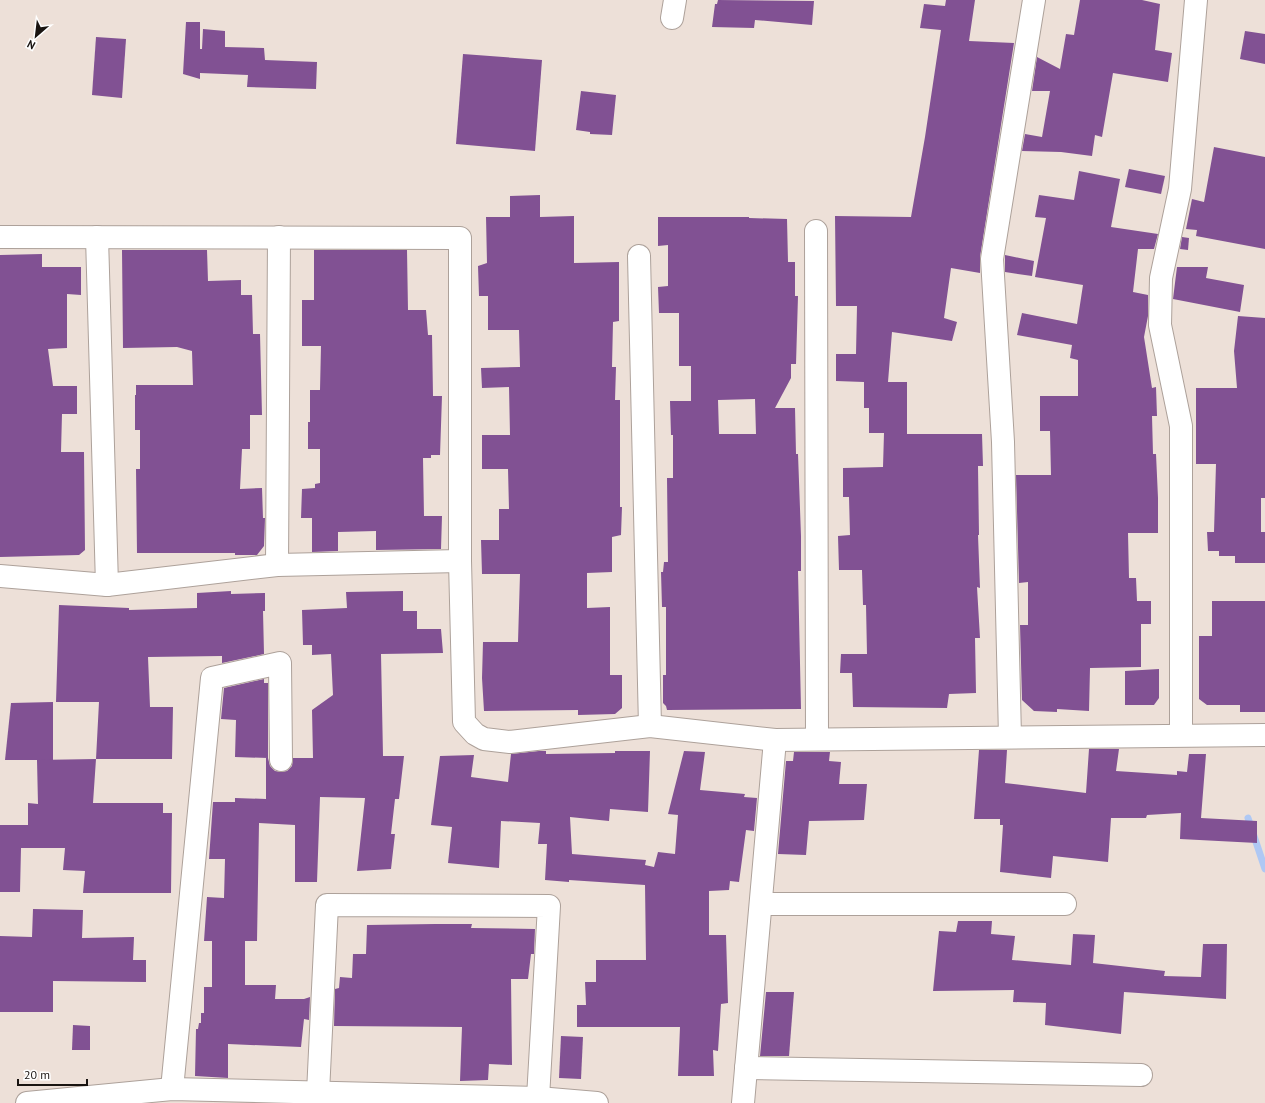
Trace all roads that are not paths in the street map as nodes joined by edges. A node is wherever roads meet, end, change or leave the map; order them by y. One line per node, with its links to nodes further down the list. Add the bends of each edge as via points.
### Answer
1 (1034, 0): 15 (street, via 992,259 1003,442)
2 (1196, 0): 13 (street, via 1180,189 1161,278 1160,325 1181,426)
3 (816, 231): 16 (street)
4 (0, 237): 5 (street)
5 (97, 237): 6 (street); 11 (street)
6 (279, 237): 8 (street, via 460,238); 9 (street)
7 (639, 256): 12 (street)
8 (460, 561): 9 (street); 12 (street, via 464,722 475,734 484,739 510,742)
9 (277, 565): 11 (street)
10 (0, 576): 11 (street)
11 (107, 585)
12 (650, 726): 17 (street)
13 (1181, 735): 14 (street); 15 (street)
14 (1265, 735)
15 (1010, 737): 16 (street)
16 (817, 739): 17 (street)
17 (775, 740): 19 (street)
18 (282, 760): 23 (street, via 280,663 212,678)
19 (761, 904): 20 (street); 21 (street)
20 (1065, 904)
21 (746, 1068): 22 (street); 28 (street)
22 (1142, 1075)
23 (172, 1089): 24 (street); 26 (street)
24 (318, 1093): 25 (street); 25 (street, via 328,905 549,906)
25 (538, 1098): 27 (street)
26 (27, 1103)
27 (596, 1103)
28 (743, 1103)

